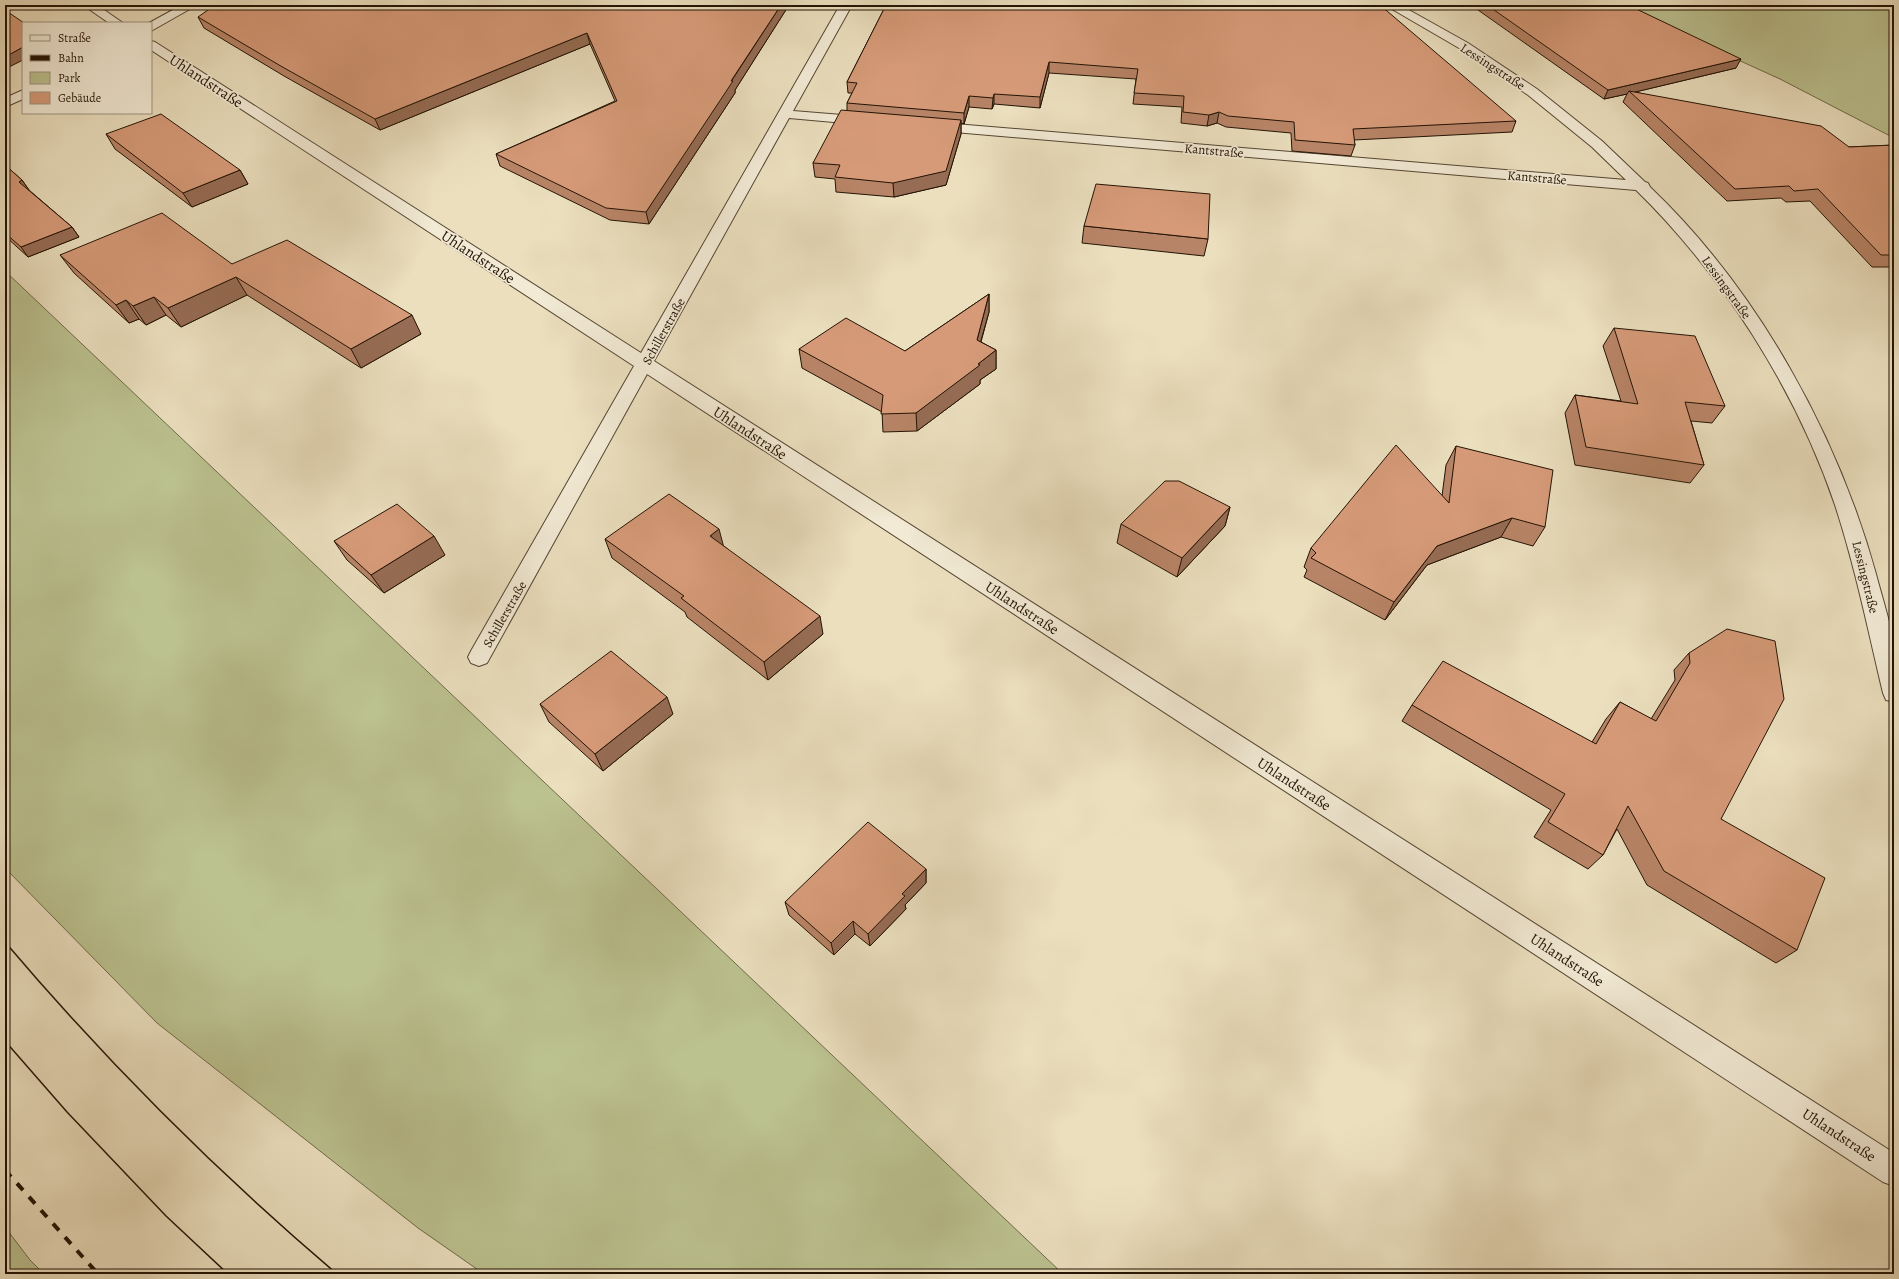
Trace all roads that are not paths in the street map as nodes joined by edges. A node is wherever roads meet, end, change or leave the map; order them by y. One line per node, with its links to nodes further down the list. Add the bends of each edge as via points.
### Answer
1 (89, 5): 5 (street)
2 (191, 5): 6 (street)
3 (846, 5): 10 (street, Schillerstraße)
4 (1391, 5): 13 (street, Lessingstraße, via 1446,35 1525,87 1562,114)
5 (115, 22)
6 (152, 26)
7 (152, 46): 14 (street, Uhlandstraße)
8 (22, 94): 9 (street)
9 (5, 103)
10 (785, 114): 11 (street); 14 (street, Schillerstraße)
11 (880, 122)
12 (920, 125): 13 (street, Kantstraße)
13 (1643, 186): 16 (street, Lessingstraße, via 1685,231 1719,274 1761,333 1800,401 1834,478 1858,543)
14 (644, 364): 15 (street, Schillerstraße); 17 (street, Uhlandstraße)
15 (479, 657)
16 (1894, 693)
17 (1894, 1171)

